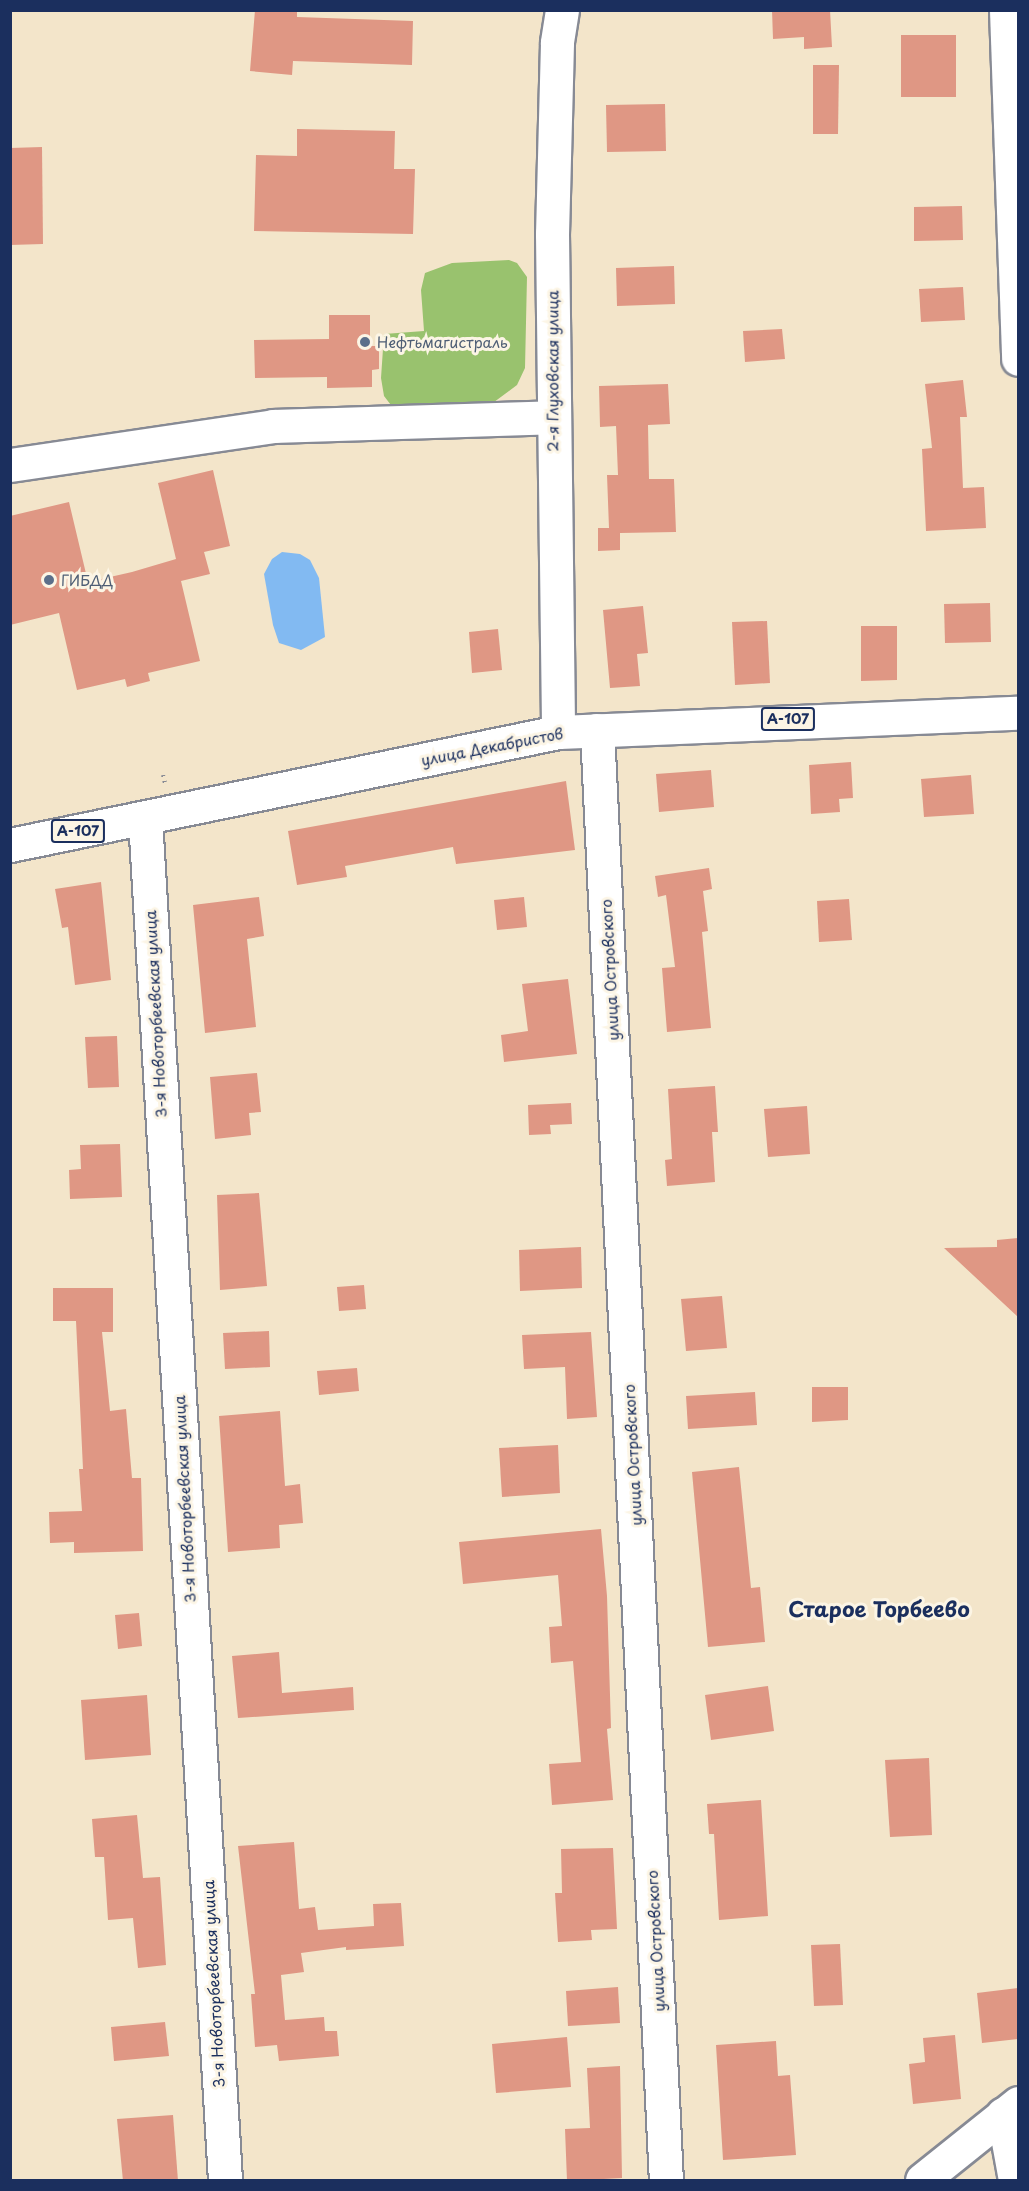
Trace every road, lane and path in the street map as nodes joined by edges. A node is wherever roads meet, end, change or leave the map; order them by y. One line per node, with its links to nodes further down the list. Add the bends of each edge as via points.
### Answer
1 (562, 10): 4 (main road, 2-я Глуховская улица, via 557,43 552,234)
2 (1006, 10): 3 (main road)
3 (1018, 359)
4 (552, 417): 5 (main road, via 273,426); 8 (main road, 2-я Глуховская улица)
5 (10, 465)
6 (1018, 712): 7 (main road, улица Декабристов / А-107)
7 (597, 730): 8 (main road, улица Декабристов / А-107); 13 (main road, улица Островского)
8 (558, 732): 9 (main road, улица Декабристов / А-107)
9 (145, 818): 10 (main road, улица Декабристов / А-107); 12 (main road, 3-я Новоторбеевская улица)
10 (10, 845)
11 (1011, 2108): 14 (main road); 15 (main road)
12 (225, 2181)
13 (666, 2181)
14 (922, 2181)
15 (1015, 2181)

